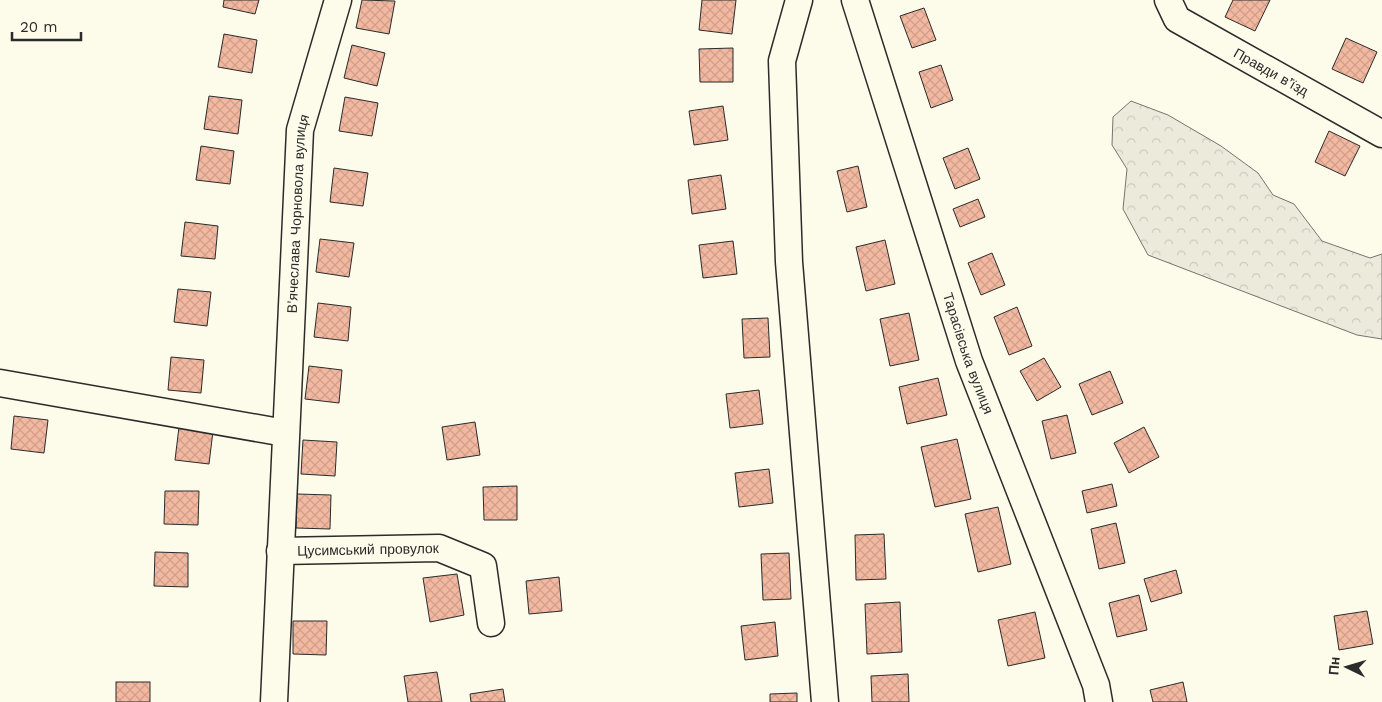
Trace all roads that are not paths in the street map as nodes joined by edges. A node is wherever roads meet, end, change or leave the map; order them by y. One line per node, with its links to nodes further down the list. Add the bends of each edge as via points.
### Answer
1 (338, 0): 7 (street, В'ячеслава Чорновола вулиця, via 300,130)
2 (799, 0): 11 (street, via 782,61 789,262)
3 (855, 0): 12 (street, Тарасівська вулиця, via 969,361 1096,685)
4 (1168, 0): 5 (street, Правди в’їзд, via 1177,19)
5 (1382, 134)
6 (0, 383): 7 (street)
7 (285, 433): 8 (street, В'ячеслава Чорновола вулиця)
8 (280, 551): 9 (street, Цусимський провулок, via 439,548 483,566); 10 (street, В'ячеслава Чорновола вулиця)
9 (491, 623)
10 (274, 702)
11 (825, 702)
12 (1099, 702)

